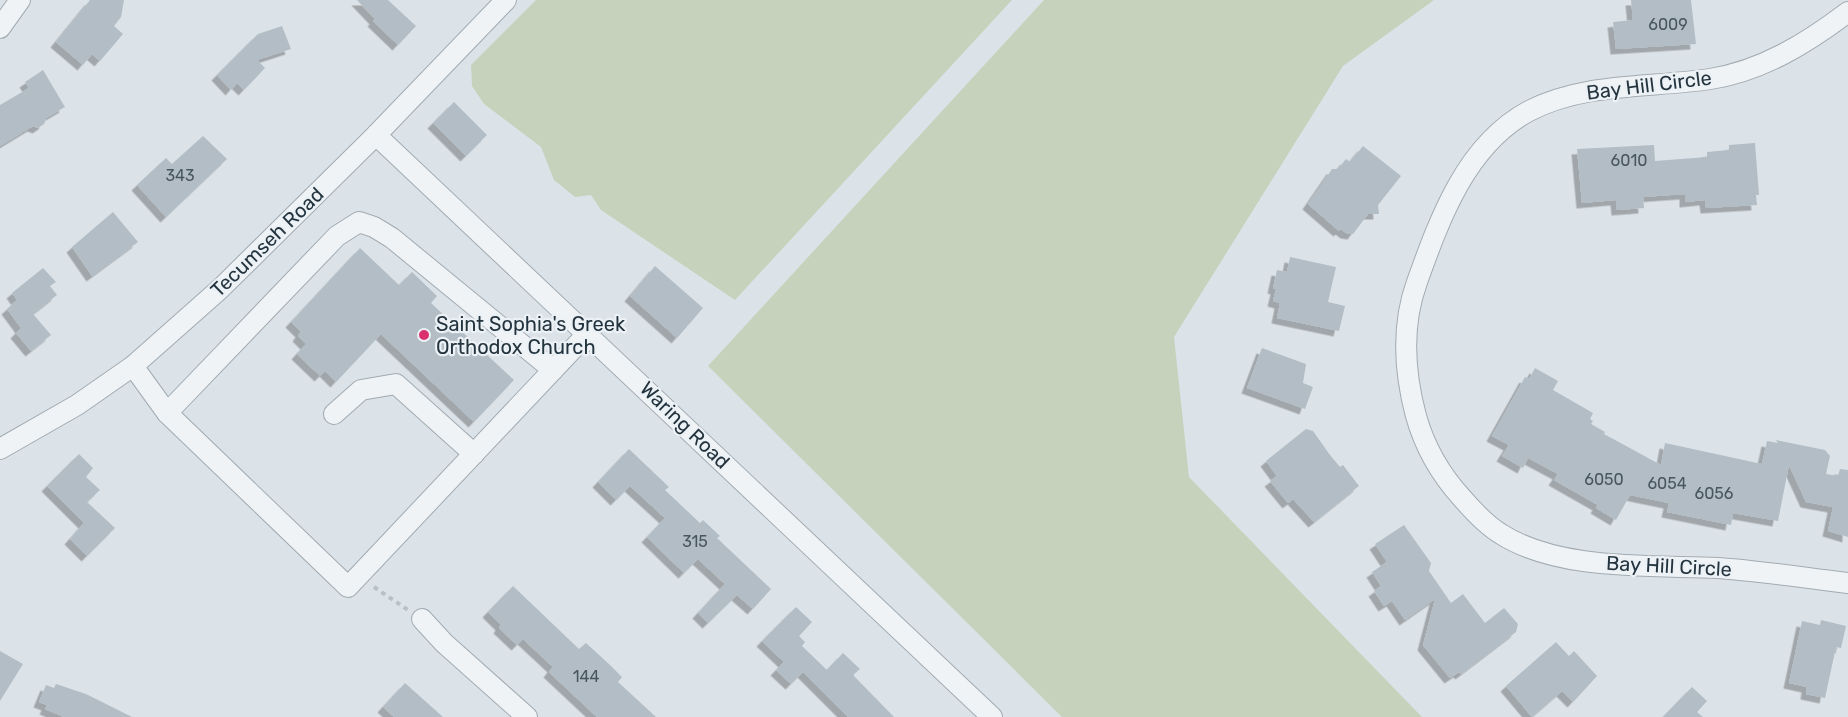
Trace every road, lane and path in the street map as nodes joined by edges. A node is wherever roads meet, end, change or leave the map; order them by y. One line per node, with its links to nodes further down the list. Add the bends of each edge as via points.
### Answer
1 (20, 0): 4 (street)
2 (506, 0): 5 (street, Tecumseh Road)
3 (1848, 12): 14 (street, Bay Hill Circle, via 1813,39 1759,66 1713,78 1580,92 1510,123 1472,161 1437,225 1410,302 1404,338 1422,440 1444,479 1478,517 1503,536 1540,551 1587,561 1746,570)
4 (0, 28)
5 (376, 135): 6 (street, Waring Road); 7 (street, Tecumseh Road, via 220,289)
6 (588, 333): 8 (street); 17 (street, Waring Road)
7 (133, 366): 9 (street); 11 (street, Tecumseh Road, via 77,405)
8 (553, 370): 9 (street, via 392,238 358,222 337,236); 12 (street)
9 (167, 413): 13 (street, via 348,587)
10 (334, 414): 12 (street, via 361,390 396,384)
11 (0, 449)
12 (474, 453): 13 (street)
13 (360, 575): 15 (path, via 382,594)
14 (1848, 584)
15 (422, 618): 16 (street, via 444,643)
16 (527, 717)
17 (992, 717)

